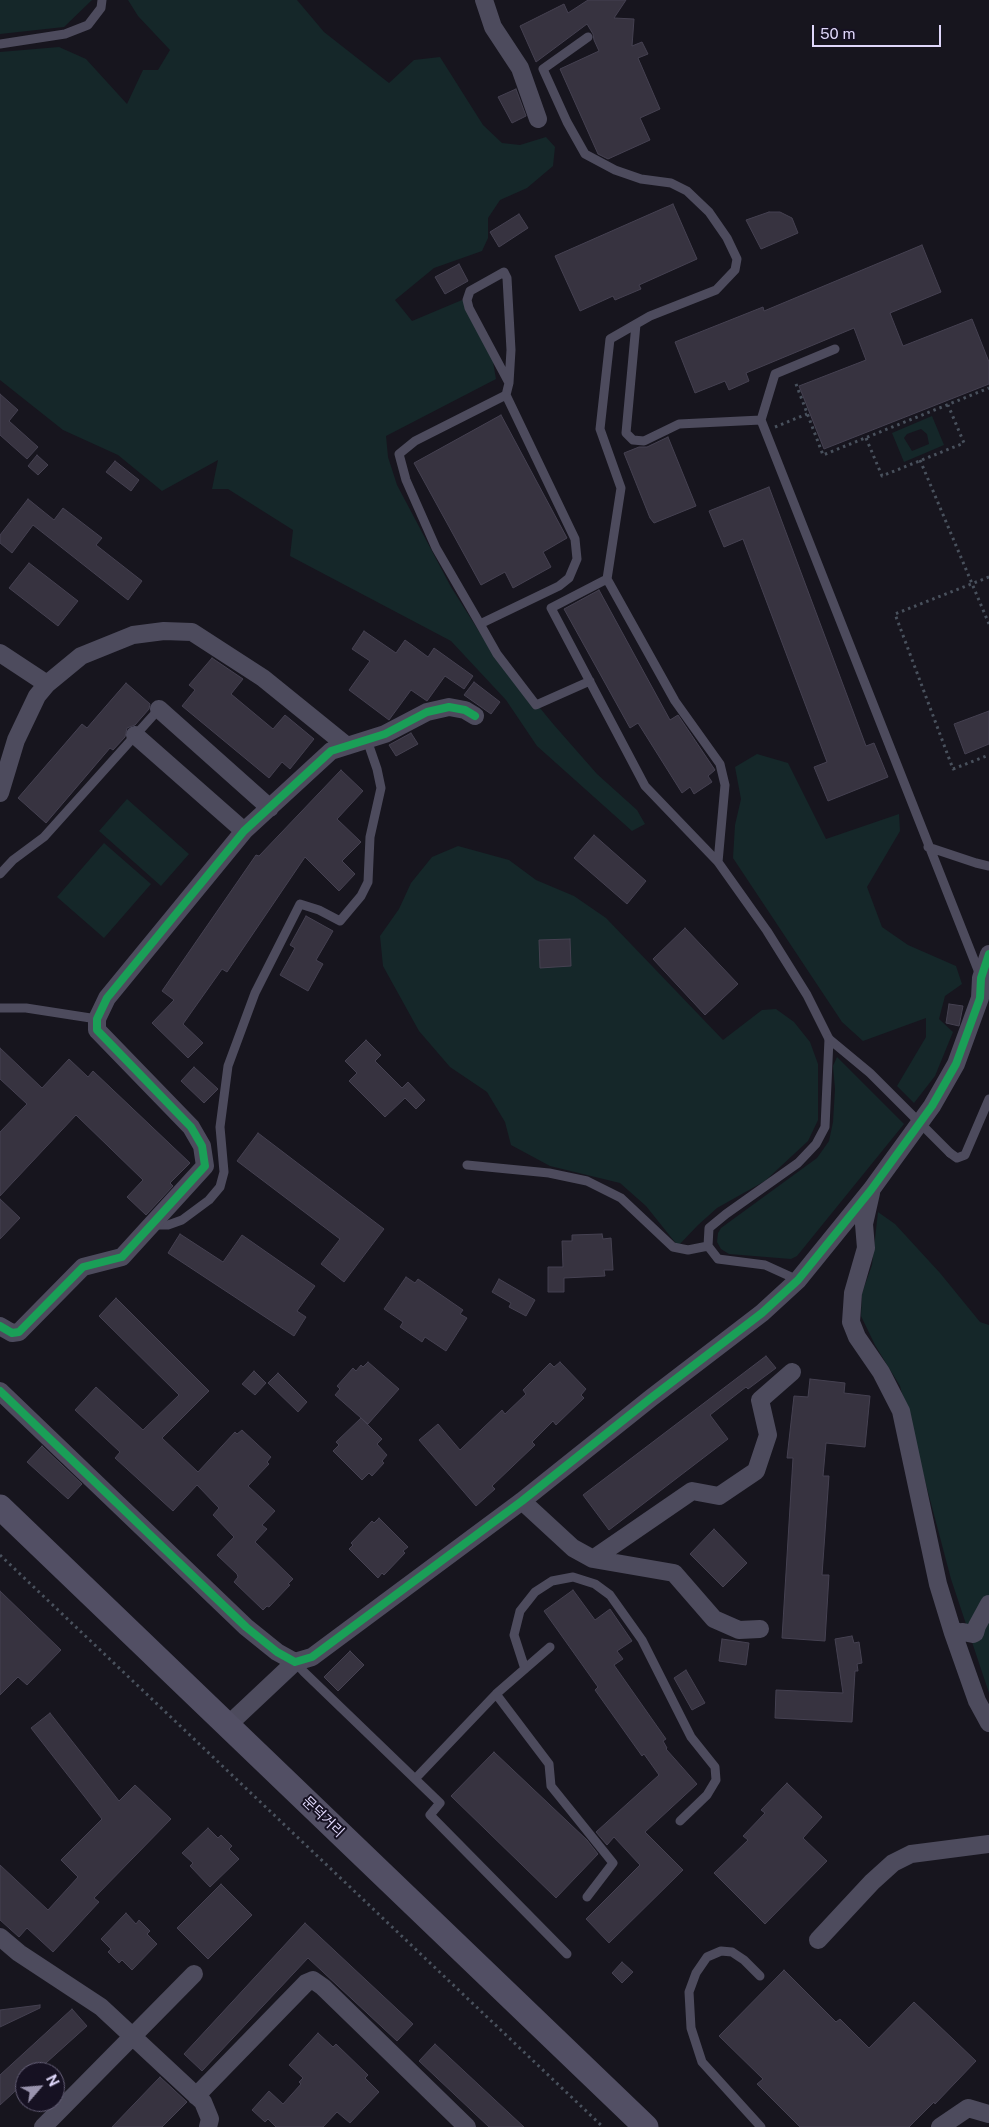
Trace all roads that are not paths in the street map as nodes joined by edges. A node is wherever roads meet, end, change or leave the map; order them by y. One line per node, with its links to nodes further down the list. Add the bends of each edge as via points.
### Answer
1 (102, 0): 4 (lane, via 101,8 88,25 65,34)
2 (484, 0): 5 (street, via 493,27 520,68)
3 (588, 37): 6 (lane, via 543,69 567,122 586,154 615,170 641,179 671,183 687,191 709,212 737,259 735,270 716,290)
4 (0, 44)
5 (538, 119)
6 (636, 324): 10 (lane, via 626,433 633,440 644,441 678,424); 11 (lane, via 610,339 600,429 621,488)
7 (835, 349): 10 (lane, via 775,374)
8 (509, 383): 8 (lane, via 511,350 504,272 470,291 467,300); 9 (lane)
9 (506, 396): 12 (lane, via 575,539 577,559 569,578 559,586); 12 (lane, via 415,441 399,454 406,480 436,548)
10 (761, 420): 24 (lane)
11 (607, 579): 14 (lane, via 551,608); 25 (lane, via 675,701 720,764 725,785)
12 (480, 624): 14 (lane, via 536,704)
13 (0, 653): 15 (street)
14 (590, 681): 25 (lane, via 646,786)
15 (46, 684): 20 (street, via 81,656 133,635 192,632 263,678); 21 (street, via 16,740)
16 (159, 709): 18 (lane); 22 (street)
17 (475, 716): 19 (street, via 449,707 427,712)
18 (135, 735): 23 (street); 27 (lane, via 44,837)
19 (367, 740): 20 (street); 36 (lane, via 381,788 370,836 368,882 340,921 300,904 255,993 228,1066 220,1127 224,1172 220,1187 209,1200 182,1220 168,1225)
20 (347, 746): 22 (street, via 331,751)
21 (0, 793)
22 (270, 808): 23 (street)
23 (244, 831): 31 (street, via 107,998)
24 (928, 847): 26 (lane); 29 (lane)
25 (718, 862): 32 (lane, via 802,987)
26 (989, 866)
27 (0, 874)
28 (989, 954): 29 (street)
29 (981, 978): 35 (street, via 980,998 956,1064 932,1106)
30 (0, 1008): 31 (lane, via 26,1008)
31 (97, 1018): 36 (street, via 97,1030 191,1127 202,1146 205,1166)
32 (830, 1040): 33 (lane, bridge, via 870,1073 957,1158 965,1155); 37 (lane, via 824,1127 816,1144 798,1163 709,1228)
33 (989, 1099)
34 (467, 1165): 37 (lane, via 549,1173 587,1181 621,1198 673,1247 688,1250)
35 (872, 1190): 38 (street); 47 (street, via 864,1224 866,1248 853,1292 851,1322 901,1411 938,1584)
36 (151, 1225): 39 (street, via 122,1257 83,1267 19,1332 12,1333)
37 (708, 1246): 38 (lane, via 718,1259 765,1265)
38 (798, 1280): 42 (street, via 762,1313)
39 (0, 1326)
40 (792, 1372): 44 (street, via 760,1400 768,1435 756,1471 720,1496 692,1490)
41 (0, 1391): 49 (street, via 246,1626 277,1652)
42 (522, 1501): 44 (street, via 574,1548); 49 (street, via 312,1657)
43 (0, 1507): 53 (main road, 문덕거리)
44 (593, 1559): 46 (street, via 674,1573 714,1619 739,1630)
45 (989, 1604): 47 (street, via 973,1634)
46 (760, 1629)
47 (953, 1633): 52 (street, via 977,1701)
48 (550, 1647): 50 (lane)
49 (295, 1662): 53 (street); 54 (lane)
50 (525, 1669): 51 (lane); 55 (lane, via 514,1635 520,1611 535,1592 552,1581 573,1577 595,1584 610,1595 642,1640 691,1737 715,1767 716,1780 707,1795)
51 (496, 1694): 54 (lane); 57 (lane, via 549,1764 551,1786 613,1863)
52 (989, 1723)
53 (228, 1725): 69 (main road, 문덕거리)
54 (415, 1779): 60 (lane, via 440,1803 430,1815)
55 (680, 1820)
56 (989, 1844): 59 (street, via 911,1854 893,1863)
57 (587, 1897)
58 (0, 1937): 63 (street, via 101,2007)
59 (818, 1940)
60 (567, 1954)
61 (194, 1974): 63 (street)
62 (760, 1976): 70 (lane, via 732,1952 721,1951 707,1957 689,1992 691,2028 702,2062)
63 (132, 2037): 64 (street); 66 (street)
64 (196, 2096): 67 (street, via 210,2119); 68 (street, via 313,1980)
65 (989, 2114): 71 (street, via 968,2108)
66 (43, 2127)
67 (208, 2127)
68 (467, 2127)
69 (646, 2127)
70 (761, 2127)
71 (940, 2127)

